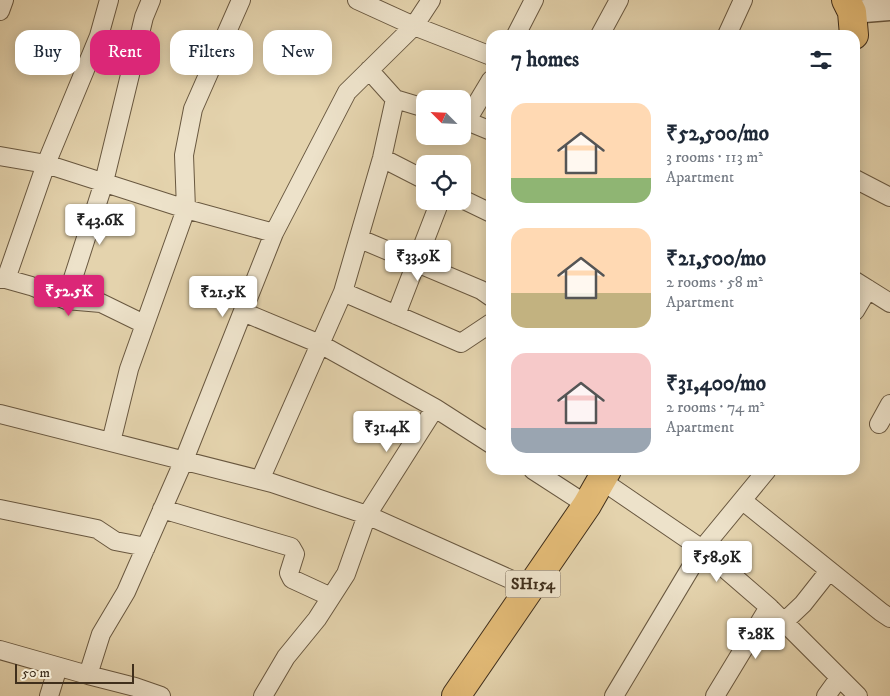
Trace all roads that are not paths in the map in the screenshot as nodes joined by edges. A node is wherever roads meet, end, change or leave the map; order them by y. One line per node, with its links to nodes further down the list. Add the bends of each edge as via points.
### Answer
1 (4, 0): 11 (street)
2 (109, 0): 27 (street, via 99,36)
3 (151, 0): 29 (street, via 144,17)
4 (241, 0): 33 (street, via 193,109 184,155)
5 (357, 0): 13 (street)
6 (431, 0): 13 (street)
7 (534, 0): 14 (street)
8 (619, 0): 15 (street)
9 (743, 0): 16 (street)
10 (890, 9): 12 (street)
11 (0, 11)
12 (851, 16)
13 (414, 26): 17 (street); 18 (street)
14 (519, 30)
15 (603, 30)
16 (729, 30)
17 (486, 54)
18 (369, 70): 20 (street); 36 (street, via 347,92)
19 (486, 88): 22 (street)
20 (395, 99): 21 (street); 26 (street)
21 (416, 105)
22 (471, 111)
23 (471, 123): 24 (street)
24 (486, 129)
25 (0, 156): 27 (street)
26 (382, 158): 28 (street); 37 (street)
27 (46, 164): 29 (street); 39 (street)
28 (416, 175)
29 (104, 182): 33 (street); 43 (street)
30 (860, 182): 31 (street)
31 (890, 197)
32 (471, 203): 35 (street)
33 (186, 209): 36 (street); 47 (street)
34 (437, 210): 38 (street)
35 (486, 211)
36 (274, 233): 45 (street)
37 (360, 239): 38 (street); 41 (street)
38 (416, 263): 42 (street); 46 (street)
39 (3, 279): 43 (street)
40 (862, 285): 44 (street)
41 (343, 292): 46 (street); 49 (street)
42 (486, 294)
43 (66, 300): 47 (street, via 101,303)
44 (890, 303)
45 (243, 312): 49 (street); 56 (street)
46 (396, 315): 48 (street, via 460,343)
47 (144, 324): 55 (street, via 128,369)
48 (486, 325)
49 (320, 344): 51 (street); 60 (street)
50 (890, 404): 53 (street)
51 (435, 408): 54 (street); 65 (street)
52 (0, 414): 55 (street)
53 (879, 424)
54 (486, 441)
55 (111, 442): 56 (street)
56 (184, 460): 60 (street); 64 (street)
57 (541, 475): 62 (street)
58 (604, 475): 62 (main road, SH154); 67 (street)
59 (763, 475): 61 (street)
60 (260, 480): 65 (street)
61 (742, 501): 67 (street); 68 (street)
62 (587, 505): 69 (main road, SH154)
63 (0, 509): 66 (street, via 97,529 115,541)
64 (162, 509): 66 (street); 70 (street, via 291,548 296,554 289,573 292,579)
65 (367, 515): 69 (street); 70 (street, via 346,574)
66 (146, 547): 76 (street, via 126,592 101,634)
67 (702, 549): 71 (street); 83 (street)
68 (829, 571): 72 (street); 73 (street)
69 (530, 588): 82 (main road, SH154)
70 (331, 597): 81 (street, via 286,657)
71 (769, 607): 73 (street); 84 (street)
72 (890, 618)
73 (784, 622): 77 (street)
74 (0, 650): 75 (street)
75 (58, 667): 76 (street); 79 (street)
76 (88, 676): 78 (street)
77 (839, 678): 85 (street); 86 (street)
78 (133, 691): 80 (street)
79 (49, 696)
80 (162, 696)
81 (263, 696)
82 (456, 696)
83 (614, 696)
84 (715, 696)
85 (826, 696)
86 (858, 696)

